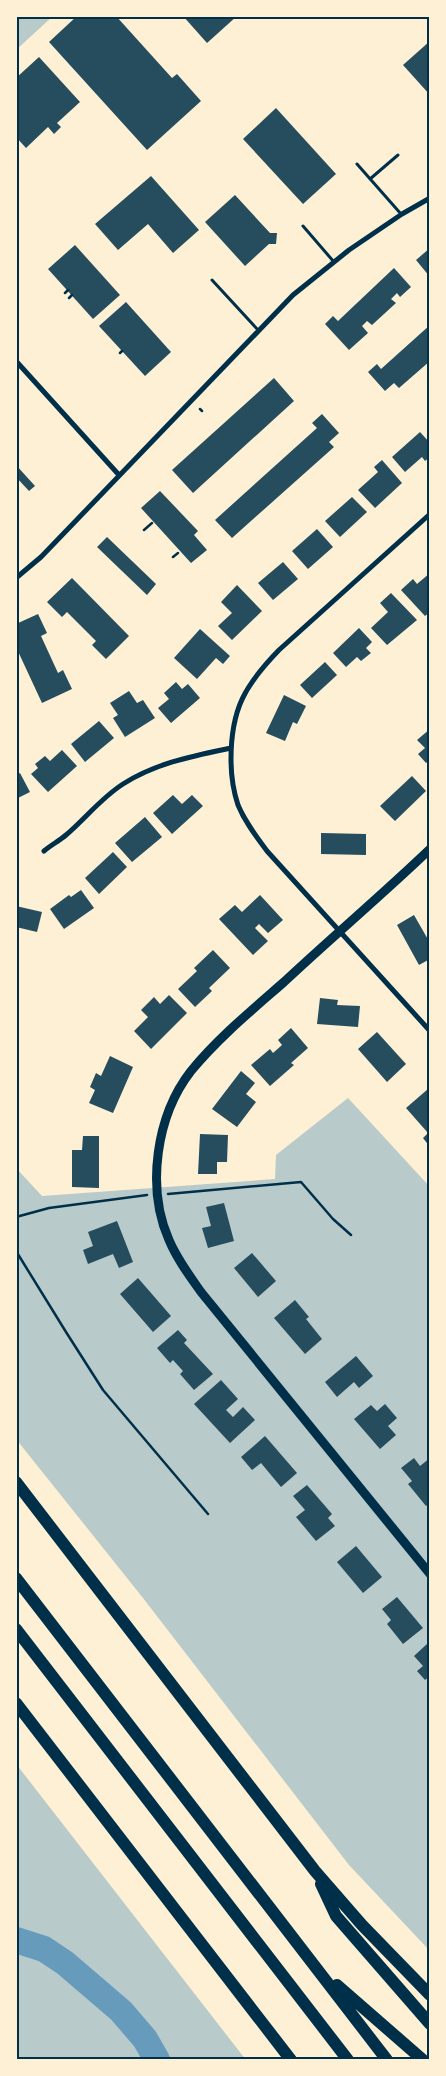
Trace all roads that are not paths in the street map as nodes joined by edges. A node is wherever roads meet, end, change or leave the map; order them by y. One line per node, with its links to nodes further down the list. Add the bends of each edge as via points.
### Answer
1 (398, 155): 3 (lane)
2 (357, 164): 3 (lane)
3 (370, 179): 5 (lane)
4 (430, 198): 5 (street)
5 (402, 214): 7 (street)
6 (302, 226): 7 (lane)
7 (334, 262): 9 (street, via 293,295)
8 (212, 280): 9 (lane)
9 (258, 330): 11 (street)
10 (16, 361): 11 (street)
11 (119, 475): 13 (street, via 41,557)
12 (430, 514): 14 (street, via 260,670 238,706)
13 (16, 578)
14 (231, 748): 16 (street, via 148,770 121,785); 17 (street, via 232,786 247,823 267,851)
15 (430, 849): 17 (street)
16 (44, 851)
17 (340, 931): 18 (street); 20 (street, via 209,1051 183,1083 169,1111 160,1140 158,1195 168,1240 186,1272)
18 (430, 1031)
19 (16, 1482): 24 (highway)
20 (430, 1574)
21 (16, 1578): 25 (highway)
22 (16, 1628): 29 (highway)
23 (16, 1702): 28 (highway)
24 (315, 1871): 26 (highway); 27 (highway, via 336,1916)
25 (316, 1967): 30 (highway); 31 (highway)
26 (430, 1996)
27 (430, 2024)
28 (291, 2060)
29 (348, 2060)
30 (387, 2060)
31 (423, 2060)

